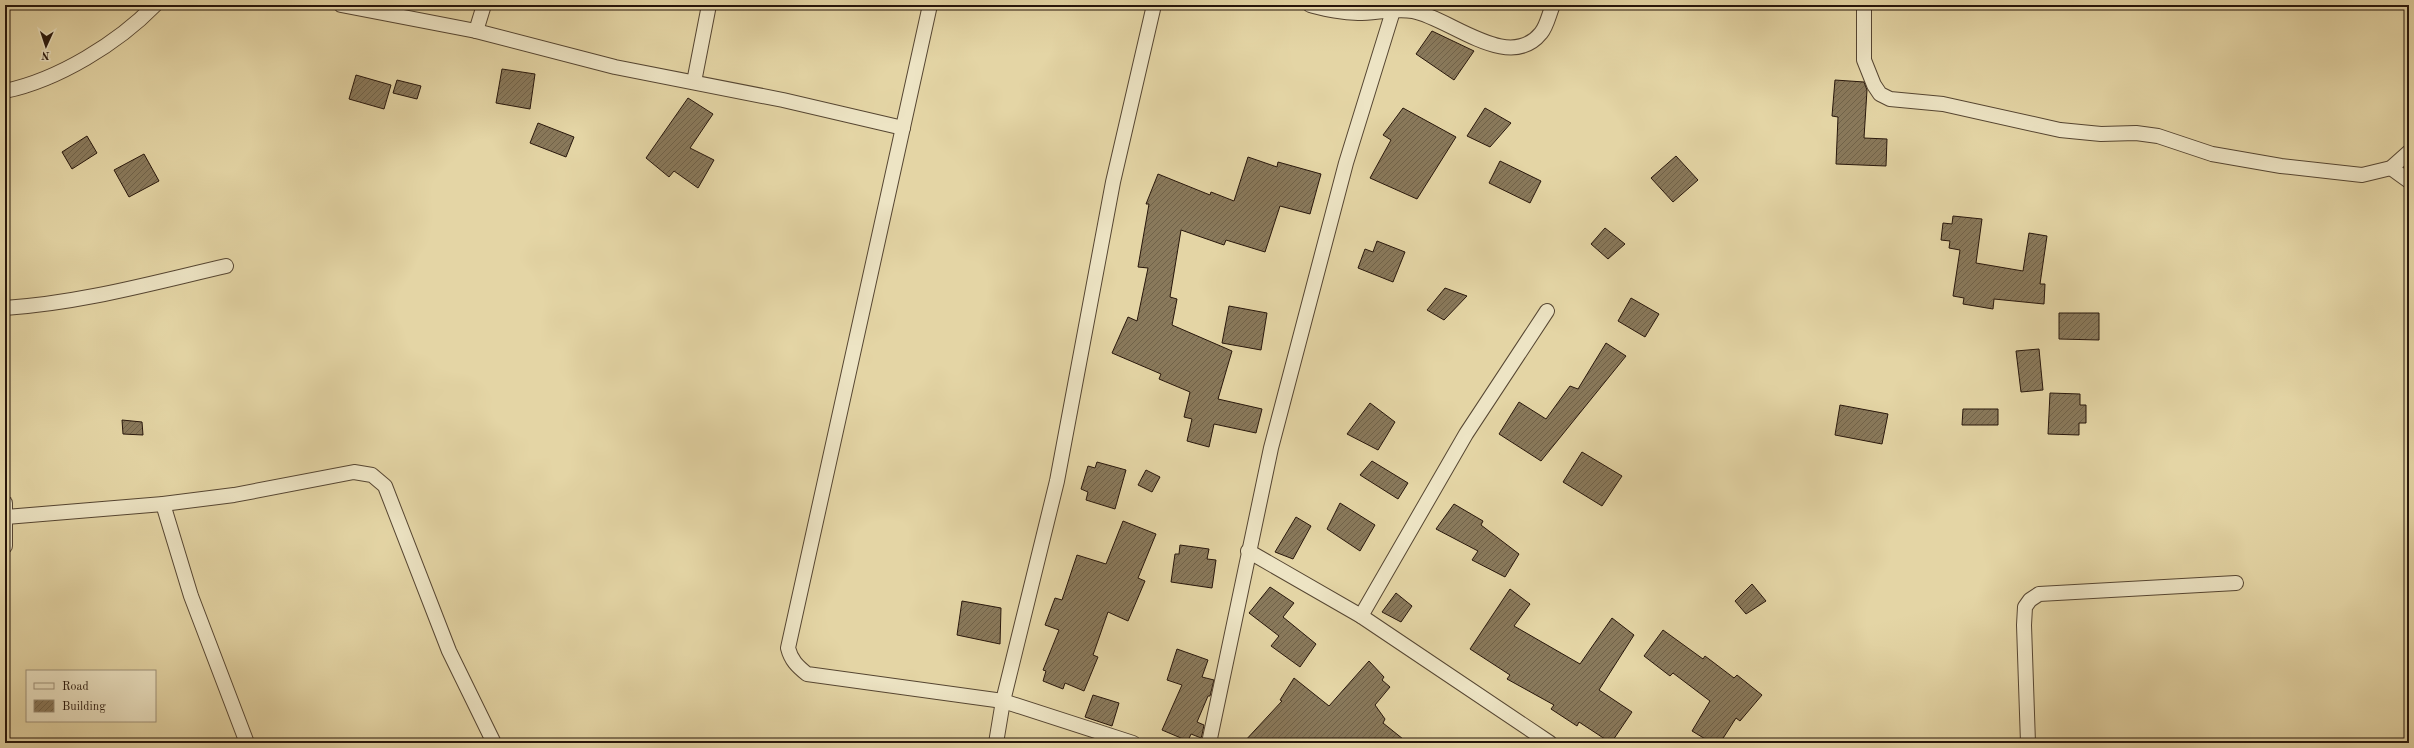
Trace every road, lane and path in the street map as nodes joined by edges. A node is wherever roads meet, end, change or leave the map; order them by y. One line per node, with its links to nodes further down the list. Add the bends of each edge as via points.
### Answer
1 (155, 5): 13 (street, via 117,38 60,72 26,87)
2 (340, 5): 11 (street)
3 (484, 5): 11 (street)
4 (709, 5): 12 (street)
5 (930, 5): 14 (street)
6 (1154, 5): 27 (street, via 1113,182 1057,481)
7 (1310, 5): 10 (street, via 1358,13)
8 (1553, 5): 10 (street, via 1542,32 1524,45 1510,48 1491,45 1430,16 1412,11)
9 (1864, 5): 16 (street, via 1864,60 1880,94 1890,99 1943,104 2060,130 2158,136 2212,154 2281,166 2362,175)
10 (1393, 11): 24 (street, via 1344,171 1271,448)
11 (476, 31): 12 (street, via 608,65)
12 (694, 82): 14 (street, via 854,115)
13 (5, 91)
14 (902, 128): 27 (street, via 788,648 795,664 807,674)
15 (2409, 152): 16 (street)
16 (2391, 168): 17 (street)
17 (2409, 181)
18 (226, 266): 19 (street, via 90,298 44,306)
19 (5, 308)
20 (1547, 311): 26 (street, via 1466,434)
21 (163, 504): 22 (street); 28 (street, via 191,596); 29 (street, via 234,495 354,472 372,475 386,486 449,651)
22 (6, 510): 23 (street)
23 (5, 546)
24 (1248, 551): 26 (street); 32 (street)
25 (2236, 583): 34 (street, via 2039,594 2030,600 2025,607 2024,625)
26 (1361, 616): 33 (street)
27 (1003, 702): 30 (street); 31 (street)
28 (247, 743)
29 (494, 743)
30 (996, 743)
31 (1133, 743)
32 (1209, 743)
33 (1550, 743)
34 (2028, 743)

